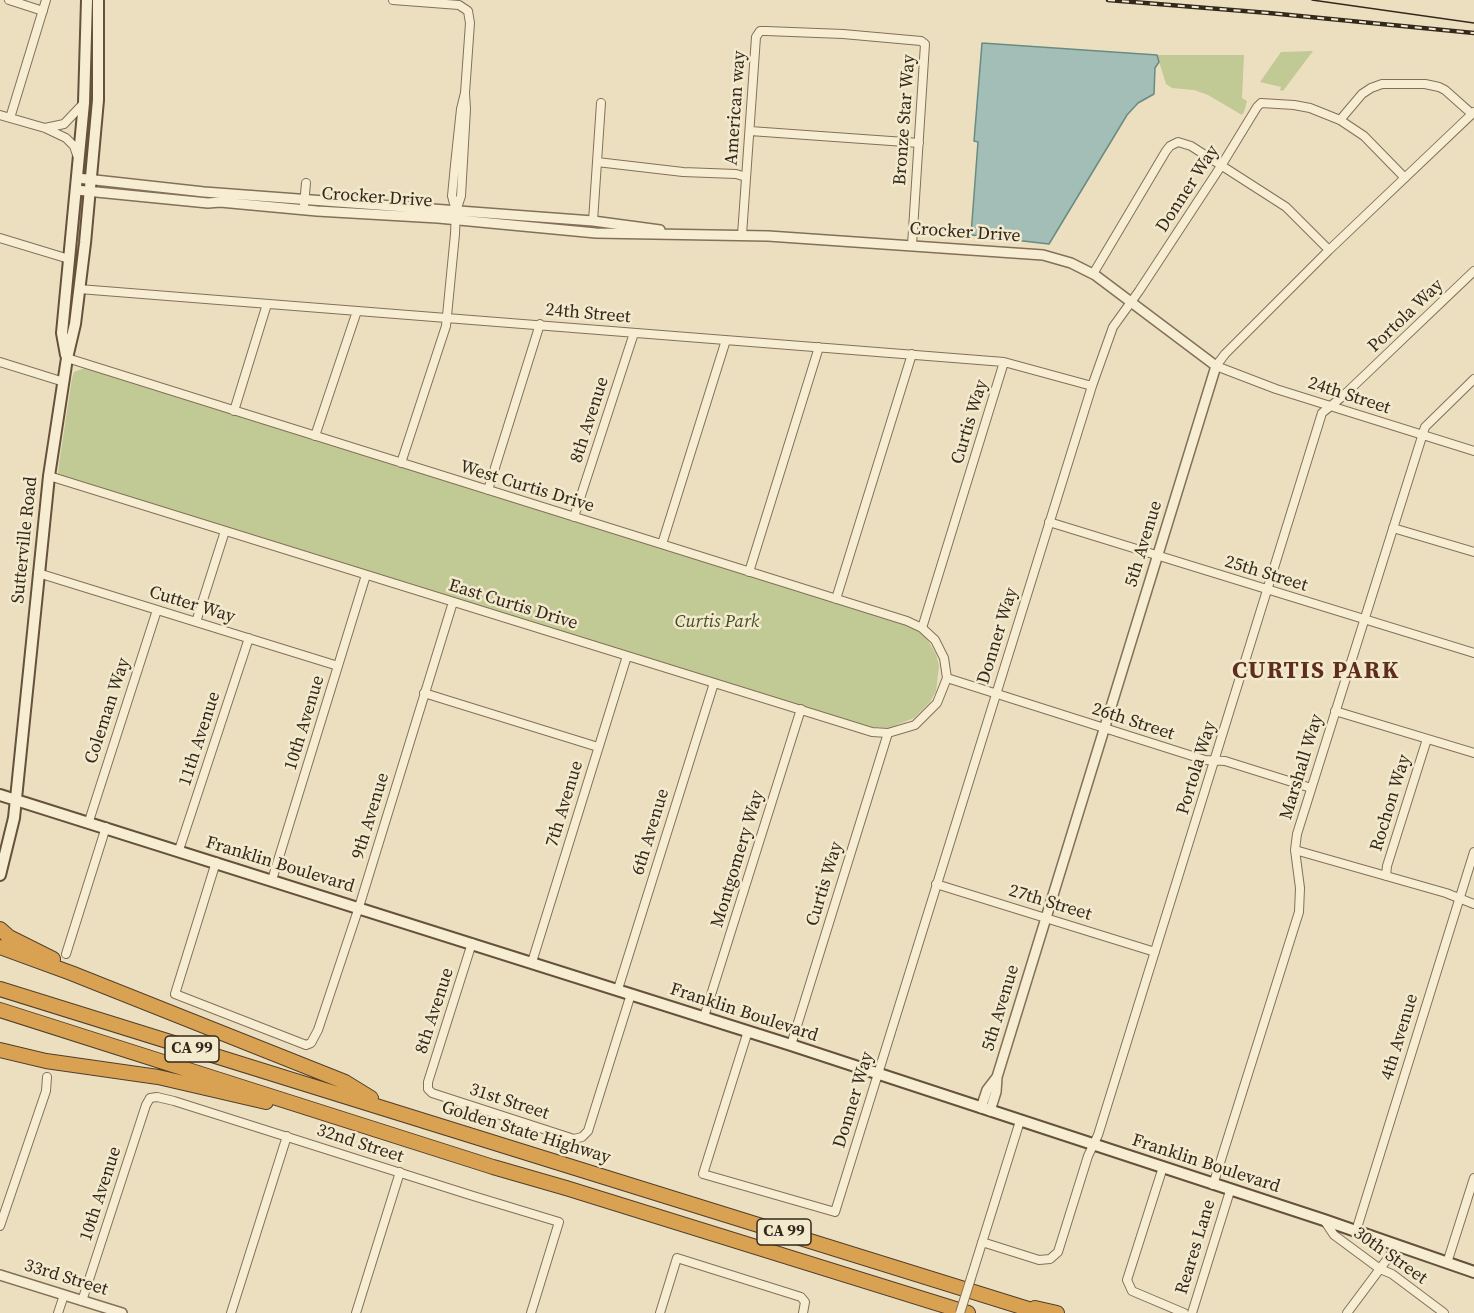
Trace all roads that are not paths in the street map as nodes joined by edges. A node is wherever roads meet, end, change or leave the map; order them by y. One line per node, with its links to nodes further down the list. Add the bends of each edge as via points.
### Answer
1 (9, 0): 5 (street)
2 (46, 0): 5 (street)
3 (91, 0): 7 (main road, Sutterville Road); 21 (main road, Sutterville Road, via 98,100)
4 (393, 0): 27 (street, via 459,5 468,11 461,196)
5 (43, 10): 11 (street)
6 (843, 34): 14 (street, American way, via 774,30 757,34); 15 (street, Bronze Star Way, via 925,44)
7 (84, 103): 13 (street, via 64,124); 16 (main road, Sutterville Road)
8 (601, 103): 17 (street)
9 (1473, 113): 12 (street, via 1439,87 1382,84 1362,94); 20 (street, 5th Avenue)
10 (0, 115): 11 (street)
11 (10, 118): 13 (street)
12 (1340, 120): 18 (street, Donner Way, via 1302,106 1261,103); 20 (street, via 1364,136)
13 (45, 128): 16 (street, via 74,146)
14 (750, 130): 15 (street); 19 (street, American way)
15 (919, 143): 33 (street, Bronze Star Way)
16 (78, 162): 23 (main road, Sutterville Road)
17 (597, 162): 19 (street); 28 (street)
18 (1221, 166): 34 (street, via 1286,207); 37 (street, via 1186,144 1170,146); 39 (street, Donner Way)
19 (746, 177): 30 (street, American way)
20 (1405, 178): 34 (street, 5th Avenue)
21 (91, 179): 23 (street, Crocker Drive); 24 (main road, Sutterville Road); 25 (street, Crocker Drive)
22 (306, 183): 25 (street)
23 (76, 184): 24 (street, Crocker Drive); 32 (main road, Sutterville Road)
24 (90, 191): 26 (street, Crocker Drive); 38 (main road, Sutterville Road)
25 (305, 199): 26 (street); 27 (street, Crocker Drive)
26 (304, 209): 27 (street, Crocker Drive)
27 (455, 216): 28 (street, Crocker Drive); 29 (street, Crocker Drive, via 596,233); 42 (street)
28 (593, 221): 29 (street, Crocker Drive)
29 (677, 234): 30 (street, Crocker Drive)
30 (742, 235): 33 (street, Crocker Drive)
31 (0, 237): 35 (street)
32 (72, 243): 35 (main road, Sutterville Road); 38 (main road, via 76,248 75,287)
33 (912, 245): 37 (street, Crocker Drive, via 1043,255)
34 (1329, 250): 51 (street, 5th Avenue)
35 (69, 259): 48 (main road, Sutterville Road, via 62,333)
36 (1474, 271): 55 (street, Portola Way)
37 (1093, 274): 39 (street, Crocker Drive)
38 (79, 289): 40 (street, 24th Street); 48 (main road, Sutterville Road)
39 (1131, 301): 51 (street, Crocker Drive); 54 (street, Donner Way, via 1111,331)
40 (267, 304): 41 (street, 24th Street); 56 (street)
41 (357, 311): 42 (street, 24th Street); 58 (street)
42 (447, 318): 43 (street, 24th Street); 60 (street)
43 (540, 324): 44 (street, 24th Street); 62 (street)
44 (634, 333): 45 (street, 24th Street); 63 (street, 8th Avenue)
45 (726, 340): 46 (street, 24th Street); 67 (street)
46 (819, 347): 47 (street, 24th Street); 70 (street)
47 (912, 354): 50 (street, 24th Street); 74 (street)
48 (67, 358): 53 (main road, Sutterville Road); 56 (street, West Curtis Drive)
49 (0, 362): 53 (street)
50 (1004, 362): 54 (street, 24th Street); 79 (street, Curtis Way)
51 (1216, 366): 55 (street, 24th Street); 69 (street, 5th Avenue)
52 (1474, 379): 57 (street, Marshall Way, via 1425,427)
53 (64, 382): 61 (main road, Sutterville Road)
54 (1092, 386): 64 (street, Donner Way)
55 (1332, 406): 57 (street, 24th Street); 73 (street, Portola Way, via 1322,412)
56 (234, 411): 58 (street, West Curtis Drive)
57 (1422, 435): 59 (street, 24th Street); 65 (street, Marshall Way)
58 (315, 436): 60 (street, West Curtis Drive)
59 (1474, 451)
60 (401, 463): 62 (street, West Curtis Drive)
61 (49, 476): 66 (street, East Curtis Drive); 71 (main road, Sutterville Road)
62 (488, 490): 63 (street, West Curtis Drive)
63 (574, 517): 67 (street, West Curtis Drive)
64 (1049, 522): 69 (street, 25th Street); 87 (street, Donner Way)
65 (1393, 528): 68 (street); 77 (street, Marshall Way)
66 (225, 531): 72 (street, East Curtis Drive); 78 (street)
67 (662, 544): 70 (street, West Curtis Drive)
68 (1474, 552)
69 (1158, 556): 73 (street, 25th Street); 90 (street, 5th Avenue)
70 (749, 572): 74 (street, West Curtis Drive)
71 (38, 573): 76 (street, Cutter Way); 98 (main road, Sutterville Road)
72 (366, 575): 75 (street, East Curtis Drive); 83 (street, 10th Avenue)
73 (1268, 590): 77 (street, 25th Street); 95 (street, Portola Way)
74 (836, 598): 79 (street, West Curtis Drive)
75 (453, 602): 82 (street, East Curtis Drive); 86 (street, 9th Avenue)
76 (157, 610): 78 (street, Cutter Way); 99 (street, Coleman Way)
77 (1364, 620): 81 (street, 25th Street); 89 (street, Marshall Way)
78 (196, 622): 80 (street, Cutter Way)
79 (922, 628): 84 (street, West Curtis Drive, via 940,649)
80 (249, 638): 83 (street, Cutter Way); 101 (street, 11th Avenue)
81 (1474, 653)
82 (627, 656): 85 (street, East Curtis Drive); 93 (street, 7th Avenue)
83 (338, 666): 107 (street, 10th Avenue)
84 (947, 678): 87 (street, 26th Street); 91 (street, East Curtis Drive, via 941,697 924,717 915,725)
85 (714, 683): 88 (street, East Curtis Drive); 121 (street, 6th Avenue)
86 (424, 693): 93 (street); 111 (street, 9th Avenue)
87 (995, 694): 90 (street, 26th Street); 108 (street, Donner Way)
88 (801, 709): 91 (street, East Curtis Drive, via 872,732); 124 (street, Montgomery Way)
89 (1335, 711): 92 (street); 96 (street, Marshall Way)
90 (1105, 727): 95 (street, 26th Street); 112 (street, 5th Avenue)
91 (888, 733): 126 (street, Curtis Way)
92 (1427, 739): 94 (street); 106 (street, Rochon Way)
93 (598, 747): 118 (street, 7th Avenue)
94 (1474, 753)
95 (1215, 761): 96 (street, 26th Street); 116 (street, Portola Way)
96 (1311, 788): 102 (street, Marshall Way)
97 (0, 795): 98 (main road, Franklin Boulevard)
98 (16, 798): 99 (main road, Franklin Boulevard); 105 (main road, Sutterville Road)
99 (89, 821): 100 (main road, Franklin Boulevard)
100 (106, 827): 101 (main road, Franklin Boulevard); 117 (street)
101 (179, 850): 104 (main road, Franklin Boulevard)
102 (1295, 850): 106 (street); 143 (street, Marshall Way, via 1299,912)
103 (1474, 852): 109 (street, 4th Avenue)
104 (216, 862): 107 (main road, Franklin Boulevard); 111 (street, 9th Avenue, via 175,994 306,1045 314,1038)
105 (0, 875)
106 (1386, 876): 109 (street)
107 (272, 880): 111 (main road, Franklin Boulevard)
108 (936, 884): 112 (street, 27th Street); 130 (street, Donner Way)
109 (1460, 898): 110 (street); 147 (street, 4th Avenue)
110 (1474, 904)
111 (359, 907): 114 (main road, Franklin Boulevard)
112 (1047, 917): 116 (street, 27th Street); 135 (street, 5th Avenue, via 997,1077 996,1092)
113 (0, 929): 119 (highway)
114 (472, 943): 118 (main road, Franklin Boulevard); 132 (street, 8th Avenue)
115 (0, 947): 119 (highway)
116 (1155, 952): 139 (street, Portola Way)
117 (66, 954)
118 (532, 962): 121 (main road, Franklin Boulevard)
119 (71, 973): 134 (highway, via 345,1082)
120 (0, 989): 134 (highway, Golden State Highway / CA 99)
121 (618, 990): 122 (main road, Franklin Boulevard)
122 (631, 994): 124 (main road, Franklin Boulevard); 132 (street, 31st Street, via 588,1131 582,1137 574,1139)
123 (0, 1011): 136 (highway, CA 99)
124 (705, 1017): 125 (main road, Franklin Boulevard)
125 (748, 1031): 126 (main road, Franklin Boulevard); 130 (street, Donner Way, via 703,1174 835,1212)
126 (791, 1045): 130 (main road, Franklin Boulevard)
127 (0, 1050): 129 (highway)
128 (0, 1057): 129 (highway)
129 (26, 1057): 136 (highway, via 150,1075)
130 (878, 1074): 135 (main road, Franklin Boulevard)
131 (47, 1077): 146 (street, via 46,1091)
132 (428, 1089)
133 (150, 1098): 138 (street, 32nd Street, via 174,1101); 156 (street, 10th Avenue)
134 (386, 1107): 155 (highway, Golden State Highway / CA 99)
135 (986, 1110): 137 (main road, Franklin Boulevard)
136 (350, 1120): 165 (highway, CA 99)
137 (1020, 1121): 139 (main road, Franklin Boulevard); 148 (street)
138 (287, 1136): 141 (street, 32nd Street); 159 (street)
139 (1094, 1144): 140 (main road, Franklin Boulevard); 148 (street, Portola Way, via 1058,1252 1050,1259 1039,1260)
140 (1163, 1167): 143 (main road, Franklin Boulevard); 168 (street, via 1127,1280 1132,1291)
141 (400, 1172): 160 (street); 161 (street, 32nd Street, via 559,1222)
142 (1474, 1178): 150 (street)
143 (1214, 1185): 144 (main road, Franklin Boulevard)
144 (1230, 1191): 145 (main road, Franklin Boulevard); 169 (street, Reares Lane)
145 (1324, 1220): 147 (main road, Franklin Boulevard); 151 (street, 30th Street, via 1334,1235)
146 (0, 1226)
147 (1356, 1231): 149 (main road, Franklin Boulevard)
148 (982, 1242): 164 (street, bridge)
149 (1397, 1246): 150 (main road, Franklin Boulevard); 151 (street)
150 (1447, 1263): 152 (main road, Franklin Boulevard)
151 (1380, 1269): 170 (street); 171 (street, 30th Street)
152 (1474, 1272)
153 (0, 1275): 154 (street, 33rd Street)
154 (64, 1295): 156 (street, 33rd Street); 157 (street)
155 (998, 1299): 166 (highway, Golden State Highway / CA 99); 167 (highway)
156 (82, 1300): 158 (street, 33rd Street)
157 (58, 1313)
158 (122, 1313)
159 (231, 1313)
160 (356, 1313)
161 (531, 1313)
162 (660, 1313): 163 (street, via 677,1258 798,1296 805,1302)
163 (803, 1313)
164 (960, 1313)
165 (968, 1313)
166 (1041, 1313)
167 (1057, 1313)
168 (1184, 1313)
169 (1192, 1313)
170 (1347, 1313)
171 (1444, 1313)

